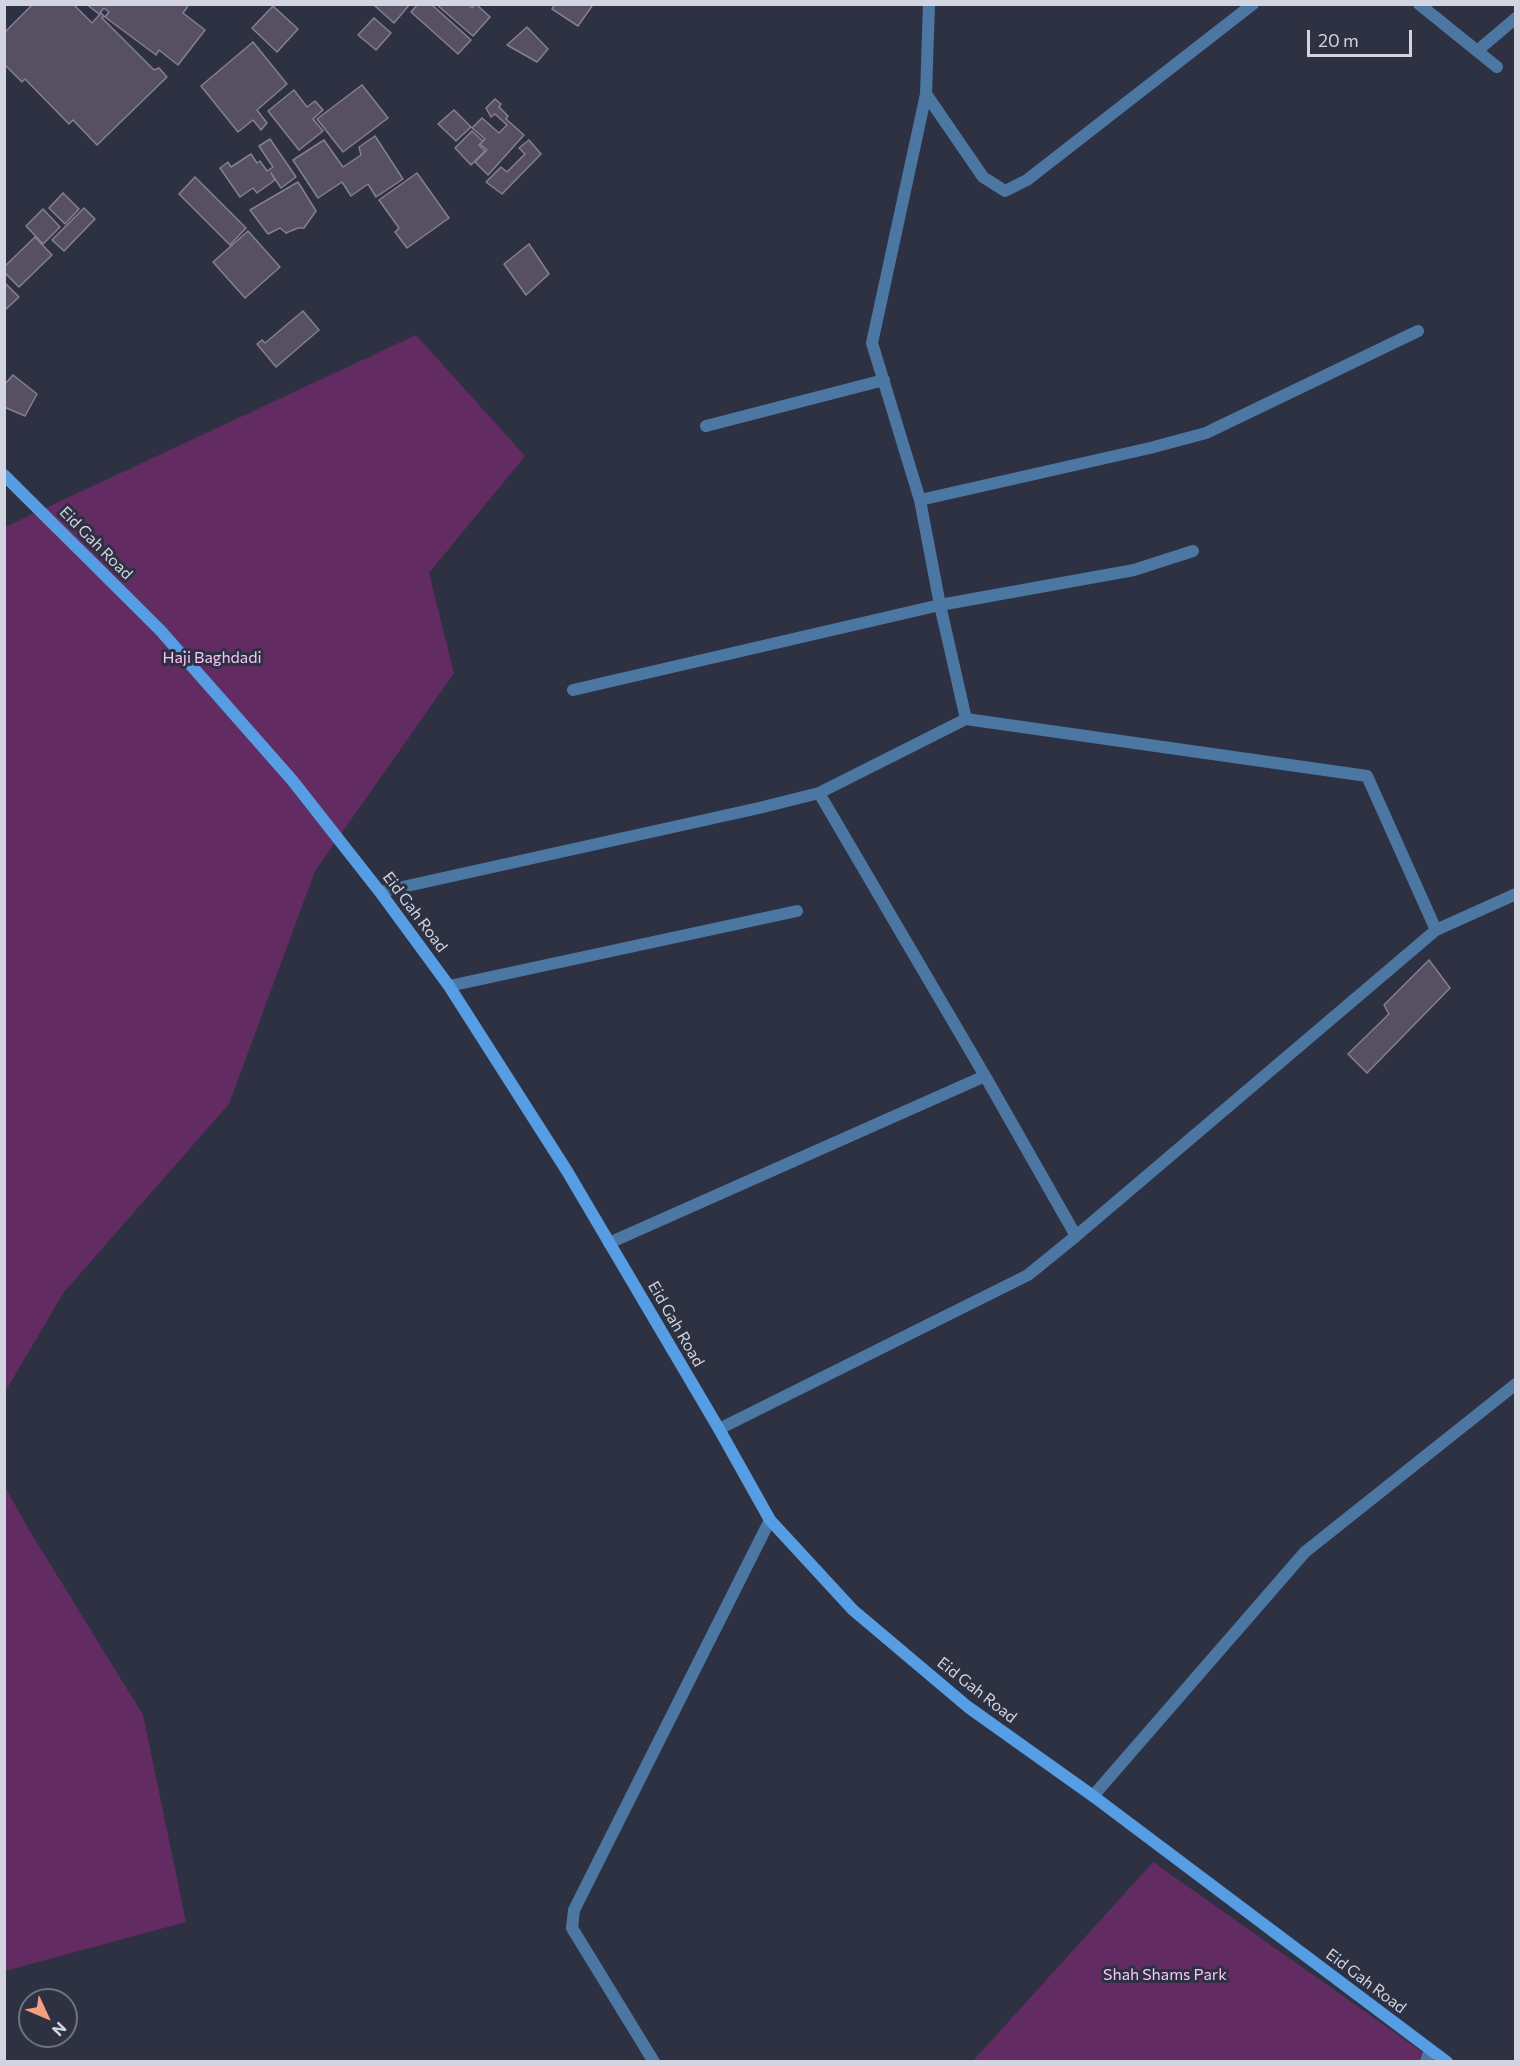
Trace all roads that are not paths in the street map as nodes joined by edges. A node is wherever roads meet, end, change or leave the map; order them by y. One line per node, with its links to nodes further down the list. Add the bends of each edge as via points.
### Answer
1 (929, 4): 7 (street)
2 (1253, 4): 7 (street, via 1028,180 1005,191 983,177)
3 (1419, 4): 5 (street)
4 (1515, 18): 5 (street)
5 (1478, 51): 6 (street)
6 (1497, 67)
7 (926, 94): 9 (street, via 872,344)
8 (1418, 331): 12 (street, via 1206,433)
9 (884, 380): 10 (street); 12 (street)
10 (706, 426)
11 (4, 475): 18 (main road, Eid Gah Road, via 160,630 292,780)
12 (920, 500): 14 (street)
13 (1193, 551): 14 (street, via 1134,570)
14 (940, 605): 15 (street); 16 (street)
15 (573, 690)
16 (966, 719): 17 (street); 21 (street, via 1367,776)
17 (819, 793): 18 (street); 23 (street)
18 (380, 892): 22 (main road, Eid Gah Road)
19 (1515, 894): 21 (street)
20 (797, 911): 22 (street)
21 (1436, 930): 24 (street)
22 (449, 986): 25 (main road, Eid Gah Road)
23 (985, 1076): 24 (street); 25 (street)
24 (1077, 1236): 27 (street, via 1028,1275)
25 (609, 1243): 27 (main road, Eid Gah Road)
26 (1515, 1384): 29 (street, via 1305,1552)
27 (719, 1430): 28 (main road, Eid Gah Road)
28 (770, 1520): 29 (main road, Eid Gah Road, via 853,1611 968,1707); 31 (street, via 574,1910 572,1928)
29 (1093, 1796): 30 (main road, Eid Gah Road)
30 (1428, 2056): 32 (main road, Eid Gah Road)
31 (654, 2061)
32 (1447, 2061)

